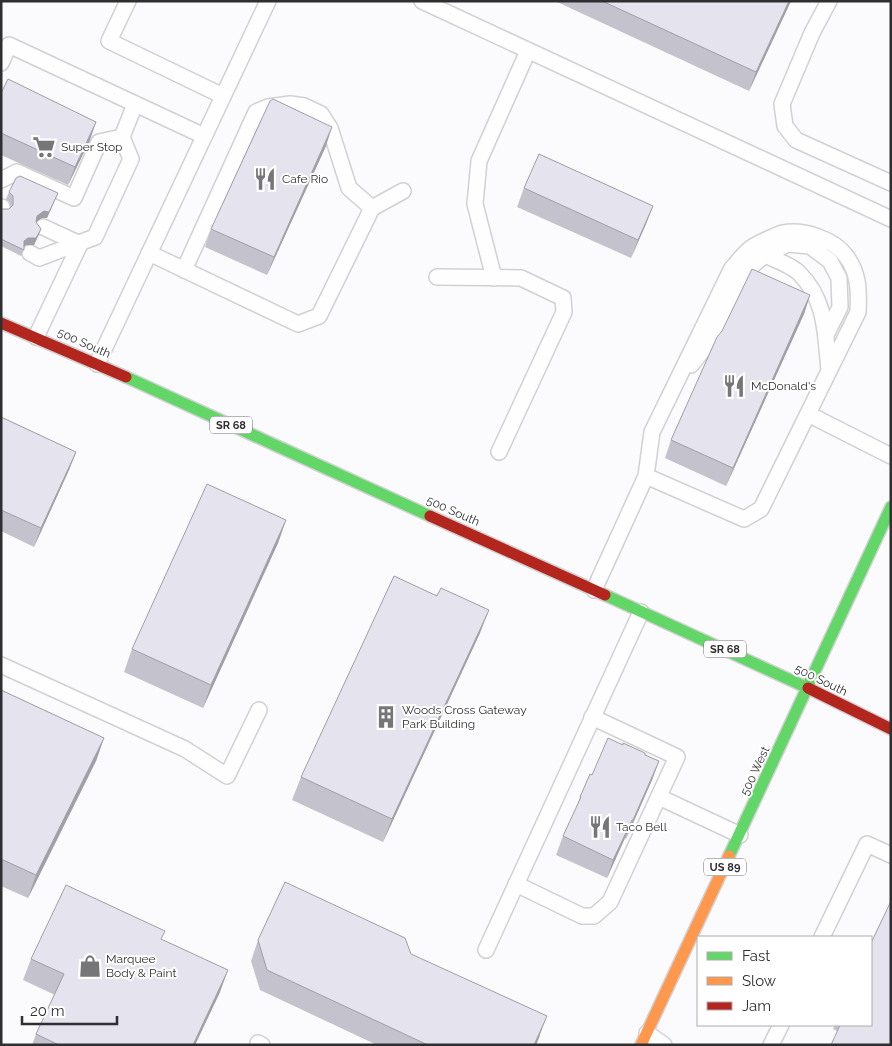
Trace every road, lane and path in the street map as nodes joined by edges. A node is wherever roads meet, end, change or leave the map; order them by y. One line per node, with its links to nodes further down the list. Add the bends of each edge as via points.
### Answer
1 (128, 1): 7 (lane, via 109,41)
2 (268, 1): 7 (lane)
3 (828, 1): 12 (lane, via 782,104 785,126 796,140)
4 (430, 3): 5 (lane)
5 (528, 50): 15 (lane); 23 (lane, via 478,161 475,204)
6 (1, 63): 8 (lane, via 10,46)
7 (223, 96): 9 (lane)
8 (135, 104): 9 (lane); 10 (lane)
9 (204, 136): 19 (lane)
10 (122, 137): 11 (lane, via 99,142 74,198 17,172); 17 (lane, via 131,158 95,237)
11 (1, 180)
12 (891, 183)
13 (403, 191): 14 (lane)
14 (372, 208): 21 (lane, via 319,316 298,324); 21 (lane, via 349,188 330,128 321,114 290,104 268,107 256,112)
15 (891, 219)
16 (42, 227): 17 (lane)
17 (80, 244): 18 (lane, via 40,258); 26 (lane)
18 (30, 253)
19 (149, 253): 21 (lane); 27 (lane)
20 (765, 254): 25 (lane, via 798,272 815,293 823,314); 25 (lane, via 788,244 810,246 830,261 839,278 840,307); 29 (lane, via 742,274 708,345)
21 (184, 270)
22 (437, 277): 23 (lane)
23 (494, 278): 31 (lane, via 521,278 562,298 564,312)
24 (1, 323): 26 (main road, 500 South / SR 68)
25 (826, 336): 28 (lane)
26 (36, 337): 27 (main road, 500 South / SR 68)
27 (97, 364): 35 (main road, 500 South / SR 68)
28 (829, 370): 29 (lane, via 858,312 859,288 854,272 846,255 828,241 806,233 782,233 751,248 732,268); 30 (lane)
29 (677, 381): 33 (lane, via 652,432)
30 (808, 414): 32 (lane); 33 (lane, via 762,509 744,519)
31 (499, 452)
32 (891, 456)
33 (646, 476): 35 (lane)
34 (891, 507): 38 (main road, 500 West / US 89)
35 (594, 590): 36 (main road, 500 South / SR 68)
36 (641, 612): 38 (main road, 500 South / SR 68); 40 (lane)
37 (1, 665): 39 (lane, via 185,749 227,776)
38 (808, 688): 41 (main road, 500 South / SR 68); 43 (main road, 500 West / US 89)
39 (259, 710)
40 (592, 717): 42 (lane, via 677,757); 45 (lane)
41 (891, 728)
42 (659, 797): 43 (lane); 45 (lane, via 610,902 594,916 582,916)
43 (740, 835): 49 (main road, 500 West / US 89)
44 (891, 855): 46 (lane, via 867,844)
45 (516, 884): 47 (lane)
46 (822, 936)
47 (486, 950)
48 (780, 1026): 53 (lane)
49 (644, 1039): 52 (lane)
50 (258, 1045): 51 (lane)
51 (262, 1045)
52 (664, 1045)
53 (771, 1045)

